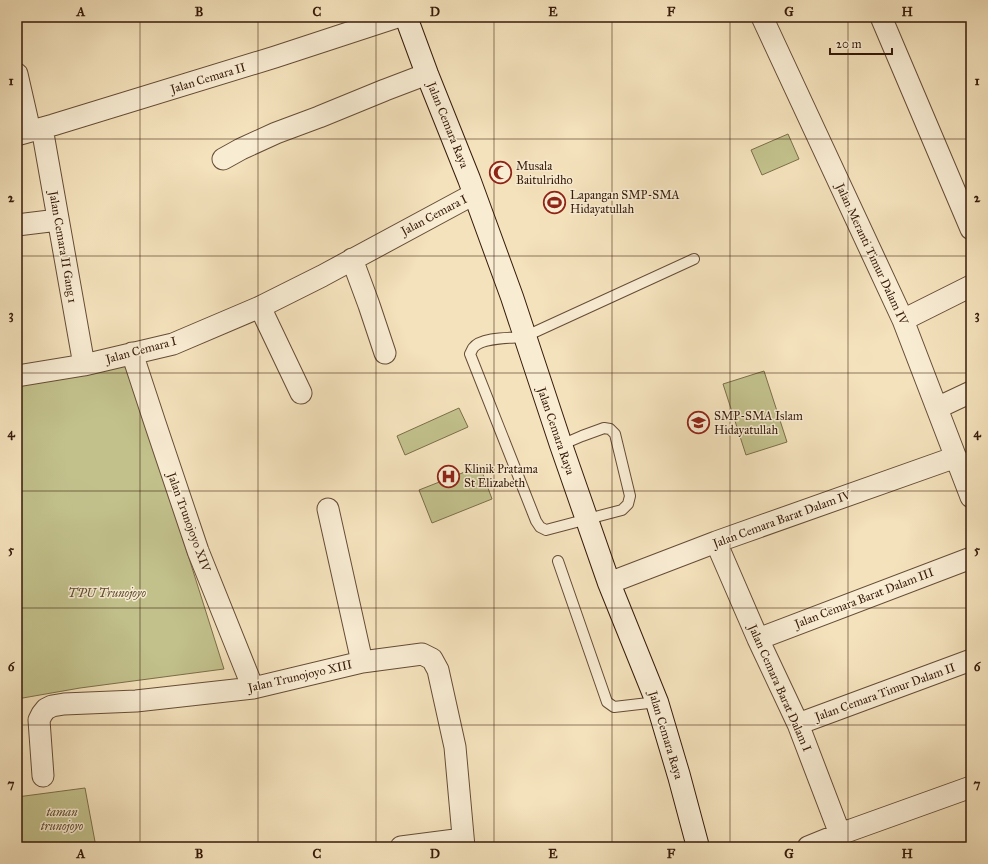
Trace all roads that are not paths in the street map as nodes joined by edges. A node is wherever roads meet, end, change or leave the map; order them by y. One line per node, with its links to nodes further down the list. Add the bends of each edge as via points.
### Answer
1 (397, 17): 7 (street, Jalan Cemara II, via 275,57)
2 (406, 17): 6 (main road, Jalan Cemara Raya)
3 (762, 17): 17 (street, Jalan Meranti Timur Dalam IV)
4 (881, 17): 12 (street)
5 (17, 74): 7 (street, Jalan Cemara II Gang 1)
6 (427, 74): 8 (street, via 276,133); 9 (main road, Jalan Cemara Raya)
7 (30, 131): 10 (street, Jalan Cemara II Gang 1)
8 (223, 159)
9 (474, 194): 13 (street, Jalan Cemara I); 18 (main road, Jalan Cemara Raya, via 512,296)
10 (58, 220): 11 (street); 21 (street, Jalan Cemara II Gang 1)
11 (17, 225)
12 (971, 229)
13 (352, 259): 16 (street, Jalan Cemara I); 20 (street)
14 (694, 259): 18 (lane)
15 (971, 286): 17 (street)
16 (260, 307): 19 (street, Jalan Cemara I, via 173,344); 24 (street)
17 (903, 320): 25 (street, Jalan Meranti Timur Dalam IV)
18 (524, 337): 26 (main road, Jalan Cemara Raya); 30 (lane, via 498,338 481,342 470,354 540,527 546,530)
19 (132, 353): 21 (street, Jalan Cemara I); 38 (street, Jalan Trunojoyo XIV, via 198,551)
20 (385, 353)
21 (84, 365): 22 (street, Jalan Cemara I)
22 (17, 376)
23 (971, 392): 25 (street)
24 (301, 393)
25 (937, 408): 27 (street, Jalan Meranti Timur Dalam IV)
26 (560, 445): 30 (main road, Jalan Cemara Raya); 30 (lane, via 604,428 615,434 630,496 628,504 622,510)
27 (956, 457): 28 (street, Jalan Meranti Timur Dalam IV); 31 (street, Jalan Cemara Barat Dalam IV)
28 (971, 496)
29 (328, 509): 37 (street)
30 (587, 519): 34 (main road, Jalan Cemara Raya)
31 (716, 542): 34 (street, Jalan Cemara Barat Dalam IV); 35 (street, Jalan Cemara Barat Dalam I)
32 (971, 558): 35 (street, Jalan Cemara Barat Dalam III)
33 (558, 561): 39 (lane, via 608,702 614,707)
34 (610, 582): 39 (main road, Jalan Cemara Raya)
35 (758, 639): 40 (street, Jalan Cemara Barat Dalam I)
36 (971, 660): 40 (street, Jalan Cemara Timur Dalam II)
37 (362, 662): 38 (street, Jalan Trunojoyo XIII); 44 (street, Jalan Trunojoyo XIII, via 422,654 432,659 438,670 455,747)
38 (254, 688): 41 (street, Jalan Trunojoyo XIII, via 136,701 80,702 52,706 46,709 39,720)
39 (657, 702): 46 (main road, Jalan Cemara Raya)
40 (798, 724): 43 (street, Jalan Cemara Barat Dalam I)
41 (42, 776)
42 (971, 788): 43 (street)
43 (840, 834): 47 (street)
44 (464, 843): 45 (street)
45 (401, 847)
46 (698, 847)
47 (808, 847)

